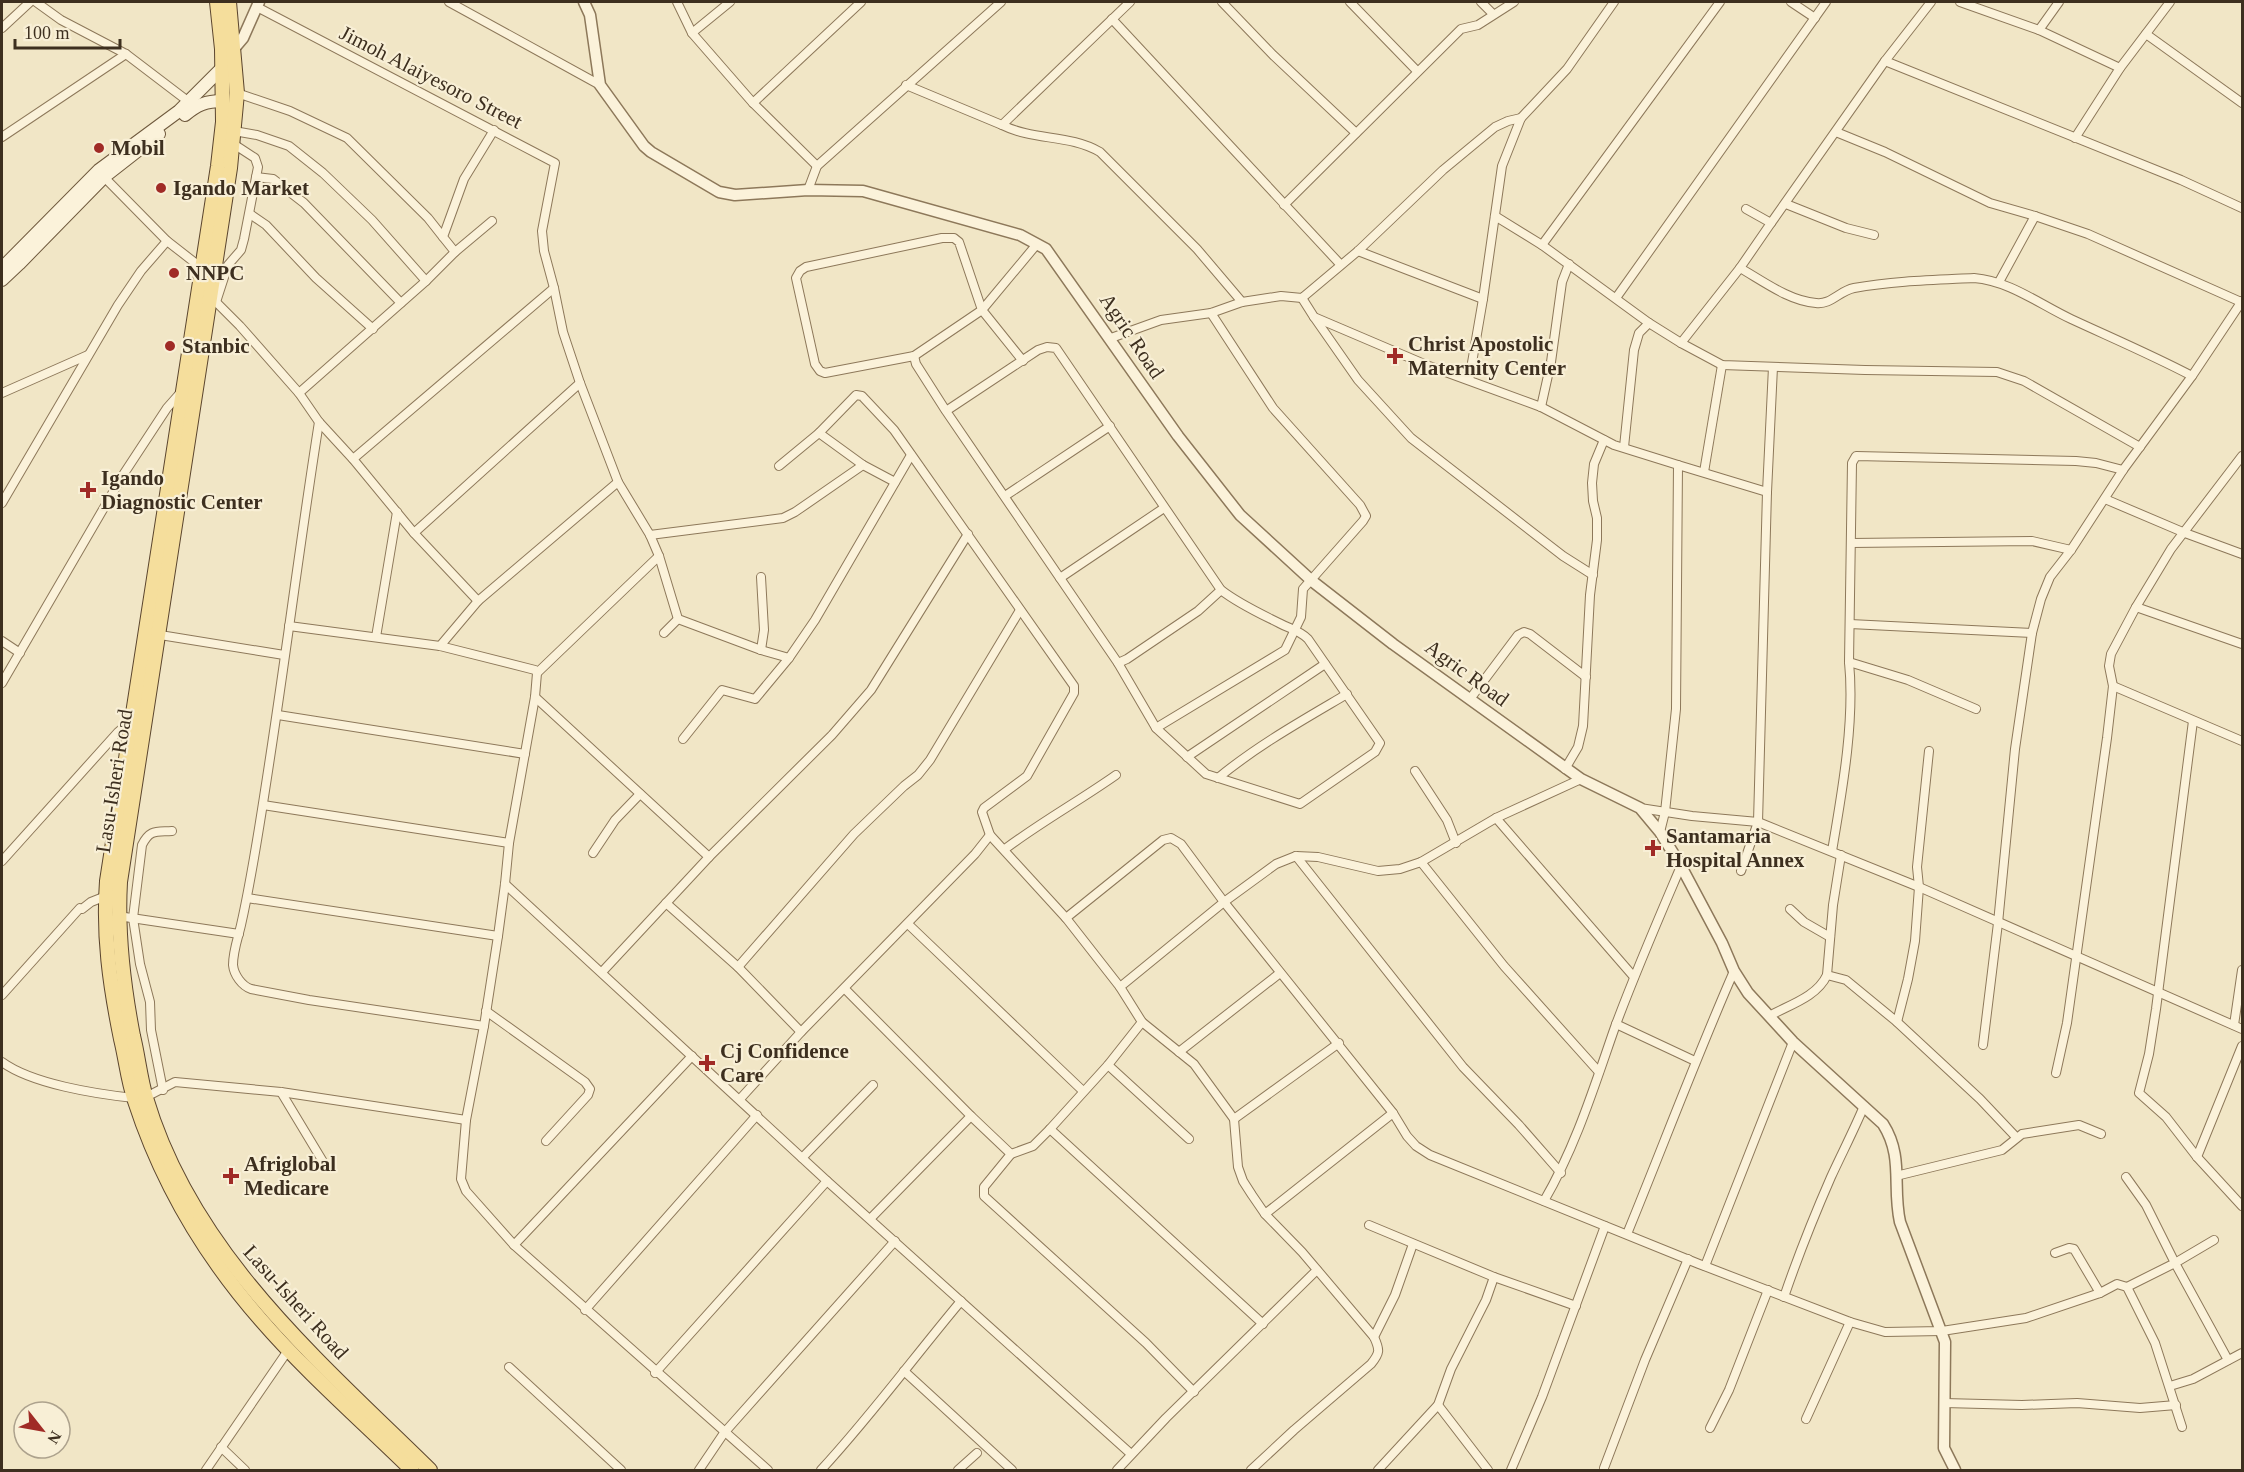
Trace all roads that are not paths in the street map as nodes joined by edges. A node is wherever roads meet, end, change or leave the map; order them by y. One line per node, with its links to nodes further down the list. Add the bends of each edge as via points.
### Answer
1 (30, 2): 28 (street)
2 (36, 2): 33 (street, via 61,20)
3 (217, 2): 35 (main road, Lasu-Isheri Road)
4 (229, 2): 32 (main road, Lasu-Isheri Road)
5 (448, 2): 38 (street)
6 (584, 2): 38 (street, Agric Road, via 590,15)
7 (676, 2): 30 (street)
8 (730, 2): 30 (street)
9 (861, 2): 43 (street)
10 (1001, 2): 39 (street)
11 (1130, 2): 27 (street)
12 (1222, 2): 49 (street)
13 (1350, 2): 37 (street)
14 (1481, 2): 25 (street)
15 (1514, 2): 25 (street)
16 (1614, 2): 45 (street, via 1567,69)
17 (1720, 2): 70 (street)
18 (1791, 2): 26 (street)
19 (1826, 2): 26 (street)
20 (1931, 2): 34 (street)
21 (1960, 2): 29 (street)
22 (2059, 2): 29 (street)
23 (2170, 2): 31 (street)
24 (258, 4): 32 (street, via 243,38); 47 (street, Jimoh Alaiyesoro Street)
25 (1493, 14): 37 (street, via 1461,29)
26 (1815, 18): 83 (street)
27 (1112, 19): 46 (street); 58 (street)
28 (2, 28)
29 (2039, 30): 36 (street)
30 (692, 33): 43 (street)
31 (2146, 34): 36 (street); 44 (street)
32 (232, 51): 40 (main road, Lasu-Isheri Road)
33 (126, 54): 42 (street); 50 (street)
34 (1886, 61): 48 (street); 52 (street)
35 (222, 68): 41 (main road, Lasu-Isheri Road); 42 (main road)
36 (2120, 68): 52 (street)
37 (1417, 71): 49 (street)
38 (600, 85): 56 (street, Agric Road, via 644,146 719,192 735,195)
39 (906, 85): 46 (street); 53 (street)
40 (237, 93): 51 (main road, Lasu-Isheri Road); 67 (street, via 290,111 347,138)
41 (222, 101): 54 (main road, via 208,101 192,109); 77 (main road, Lasu-Isheri Road, via 218,166)
42 (189, 102): 75 (main road, via 99,170)
43 (753, 103): 53 (street)
44 (2242, 103)
45 (1521, 118): 62 (street, via 1502,166); 71 (street, via 1495,127 1443,170)
46 (1002, 125): 86 (street, via 1018,133 1066,140 1100,152 1197,249)
47 (494, 130): 67 (street, via 464,179); 81 (street, Jimoh Alaiyesoro Street, via 555,163 542,231)
48 (1836, 132): 57 (street); 63 (street, via 1990,203)
49 (1356, 133): 58 (street)
50 (2, 137)
51 (233, 137): 55 (street, via 255,158); 79 (street, via 257,135 289,146 372,220); 85 (main road, Lasu-Isheri Road)
52 (2075, 138): 59 (street)
53 (817, 166): 56 (street)
54 (104, 177): 68 (street); 78 (main road)
55 (256, 177): 61 (street); 88 (street, via 273,179 304,203)
56 (808, 190): 69 (street, Agric Road, via 849,189 876,194 1020,235)
57 (1786, 204): 65 (street); 66 (street)
58 (1284, 205): 73 (street)
59 (2242, 208)
60 (1746, 209): 65 (street)
61 (250, 214): 85 (street, via 241,250 228,265); 93 (street)
62 (1495, 216): 70 (street); 84 (street)
63 (2035, 216): 80 (street); 87 (street, via 2088,234)
64 (492, 221): 72 (street)
65 (1770, 223): 76 (street)
66 (1874, 236)
67 (443, 237): 72 (street)
68 (167, 241): 77 (street); 96 (street, via 141,272)
69 (1037, 244): 89 (street); 94 (street, Agric Road, via 1053,257)
70 (1542, 244): 74 (street)
71 (1358, 251): 73 (street); 84 (street)
72 (455, 252): 79 (street)
73 (1340, 264): 82 (street)
74 (1569, 264): 83 (street); 107 (street, via 1562,282)
75 (2, 268)
76 (1740, 268): 80 (street, via 1792,296 1818,304 1850,289 1877,284 1974,278); 95 (street)
77 (202, 270): 104 (main road, Lasu-Isheri Road)
78 (2, 280)
79 (426, 281): 88 (street)
80 (1999, 282): 101 (street)
81 (554, 288): 103 (street); 117 (street)
82 (1302, 298): 86 (street, via 1281,296); 91 (street)
83 (1616, 298): 92 (street)
84 (1483, 299): 102 (street)
85 (213, 300): 106 (street); 153 (main road, Lasu-Isheri Road)
86 (1242, 302): 90 (street)
87 (2242, 302): 101 (street)
88 (401, 303): 93 (street)
89 (982, 310): 97 (street); 97 (street, via 959,242 954,238 806,267 800,272 796,278 815,364 820,371); 98 (street)
90 (1211, 313): 94 (street, via 1161,320); 142 (street, via 1273,408 1364,510 1363,521)
91 (1314, 317): 102 (street); 139 (street, via 1358,380 1411,438)
92 (1649, 323): 95 (street); 113 (street, via 1640,333 1634,350)
93 (373, 329): 106 (street)
94 (1111, 338): 142 (street, Agric Road, via 1230,504)
95 (1681, 343): 99 (street)
96 (88, 355): 105 (street); 128 (street)
97 (914, 356): 108 (street)
98 (1023, 361): 108 (street); 110 (street, via 1038,350 1056,348)
99 (1722, 365): 100 (street); 122 (street)
100 (1773, 367): 114 (street, via 1997,372 2024,381); 125 (street)
101 (2192, 376): 114 (street)
102 (1468, 380): 107 (street)
103 (580, 383): 123 (street); 131 (street)
104 (182, 391): 153 (main road, Lasu-Isheri Road); 159 (street, via 123,475)
105 (2, 393)
106 (299, 393): 109 (street)
107 (1541, 407): 112 (street)
108 (946, 411): 126 (street)
109 (319, 422): 117 (street); 149 (street)
110 (1110, 426): 126 (street); 129 (street)
111 (819, 433): 115 (street, via 859,395 872,404); 118 (street); 120 (street)
112 (1604, 440): 113 (street); 139 (street, via 1594,464 1592,483 1597,518)
113 (1624, 447): 119 (street)
114 (2140, 447): 121 (street)
115 (911, 455): 124 (street); 133 (street)
116 (2242, 458): 132 (street)
117 (353, 459): 130 (street)
118 (863, 465): 124 (street); 134 (street, via 783,518)
119 (1677, 465): 122 (street); 190 (street, via 1676,709)
120 (779, 466)
121 (2123, 470): 127 (street); 135 (street, via 2076,461 1856,456 1852,463)
122 (1704, 472): 125 (street)
123 (618, 482): 134 (street); 144 (street)
124 (895, 482): 161 (street)
125 (1767, 492): 192 (street)
126 (1005, 496): 141 (street)
127 (2105, 499): 132 (street); 136 (street)
128 (2, 503)
129 (1164, 508): 141 (street); 143 (street)
130 (397, 512): 131 (street); 154 (street)
131 (414, 533): 144 (street)
132 (2185, 533): 137 (street); 145 (street)
133 (968, 534): 146 (street); 202 (street, via 871,690 832,735)
134 (650, 535): 138 (street)
135 (1851, 543): 136 (street, via 2032,541); 148 (street)
136 (2071, 550): 152 (street, via 2046,584)
137 (2242, 554)
138 (659, 556): 147 (street); 165 (street)
139 (1593, 575): 166 (street)
140 (761, 577): 158 (street)
141 (1060, 578): 163 (street)
142 (1312, 581): 150 (street, via 1303,589); 171 (street, Agric Road)
143 (1221, 590): 150 (street, via 1234,601); 163 (street, via 1198,611)
144 (478, 602): 157 (street)
145 (2136, 607): 156 (street); 168 (street, via 2111,654)
146 (1020, 610): 195 (street, via 1074,686 1074,693 1027,776 984,808); 223 (street, via 930,760 854,834)
147 (678, 619): 151 (street); 158 (street)
148 (1850, 624): 152 (street); 162 (street)
149 (289, 626): 154 (street); 160 (street)
150 (1296, 630): 164 (street, via 1308,639); 176 (street, via 1285,650)
151 (664, 633)
152 (2032, 633): 217 (street, via 2015,749)
153 (151, 634): 160 (street); 174 (main road, Lasu-Isheri Road); 214 (main road, Lasu-Isheri Road)
154 (376, 637): 157 (street)
155 (2, 641): 159 (street)
156 (2242, 644)
157 (440, 646): 165 (street)
158 (761, 650): 161 (street)
159 (20, 652): 167 (street)
160 (284, 655): 173 (street)
161 (789, 658): 177 (street, via 756,699 722,690 717,693)
162 (1849, 662): 172 (street, via 1908,680); 200 (street, via 1851,681)
163 (1118, 663): 176 (street)
164 (1325, 664): 169 (street); 181 (street)
165 (537, 673): 170 (street)
166 (1586, 677): 171 (street, via 1524,632); 182 (street, via 1583,726 1578,747)
167 (2, 683)
168 (2113, 686): 175 (street); 222 (street)
169 (1347, 694): 185 (street, via 1278,735); 185 (street, via 1380,743 1375,752 1300,804)
170 (536, 697): 180 (street); 187 (street)
171 (1470, 699): 182 (street, Agric Road)
172 (1976, 709)
173 (278, 715): 180 (street); 188 (street)
174 (131, 721): 203 (street); 209 (main road, Lasu-Isheri Road)
175 (2193, 721): 178 (street); 232 (street)
176 (1156, 728): 181 (street)
177 (683, 739)
178 (2242, 741)
179 (1929, 751): 208 (street, via 1917,867)
180 (525, 754): 196 (street)
181 (1187, 758): 185 (street, via 1206,774)
182 (1565, 769): 186 (street, Agric Road)
183 (1415, 771): 197 (street, via 1447,820)
184 (1116, 775): 198 (street)
185 (1218, 778)
186 (1581, 779): 189 (street, Agric Road); 191 (street)
187 (640, 794): 199 (street, via 611,824); 202 (street)
188 (263, 805): 196 (street); 210 (street)
189 (1640, 808): 190 (street); 194 (street)
190 (1665, 812): 192 (street); 194 (street)
191 (1496, 818): 197 (street); 229 (street)
192 (1758, 822): 200 (street); 206 (street)
193 (172, 831): 215 (street, via 153,832 142,845)
194 (1660, 832): 205 (street)
195 (990, 835): 198 (street); 218 (street)
196 (508, 843): 207 (street)
197 (1456, 843): 204 (street)
198 (1005, 849): 216 (street)
199 (593, 853)
200 (1837, 853): 208 (street); 221 (street)
201 (1296, 856): 204 (street, via 1378,871); 211 (street, via 1276,864); 275 (street, via 1463,1066)
202 (709, 857): 212 (street)
203 (2, 861)
204 (1421, 862): 252 (street, via 1504,966)
205 (1681, 866): 225 (street); 229 (street)
206 (1741, 872)
207 (506, 884): 220 (street); 226 (street)
208 (1919, 888): 217 (street); 237 (street, via 1915,941)
209 (106, 896): 233 (street, via 80,908); 258 (main road, Lasu-Isheri Road, via 108,973)
210 (247, 898): 219 (street); 220 (street)
211 (1224, 902): 216 (street, via 1181,844 1172,838 1163,840); 227 (street); 230 (street)
212 (666, 903): 223 (street); 226 (street)
213 (1790, 909): 221 (street)
214 (118, 916): 215 (street); 258 (main road, Lasu-Isheri Road, via 121,966)
215 (133, 918): 219 (street); 255 (street)
216 (1066, 918): 230 (street)
217 (1998, 923): 222 (street); 245 (street)
218 (908, 924): 231 (street); 256 (street)
219 (239, 934): 240 (street, via 233,967 248,988)
220 (498, 936): 234 (street)
221 (1830, 937): 228 (street)
222 (2077, 956): 232 (street); 253 (street)
223 (738, 968): 242 (street)
224 (2242, 970): 239 (street)
225 (1734, 971): 235 (street); 249 (street)
226 (602, 972): 248 (street)
227 (1280, 973): 244 (street); 247 (street)
228 (1827, 975): 235 (street, via 1815,992); 237 (street, via 1846,980)
229 (1634, 977): 238 (street)
230 (1120, 987): 236 (street)
231 (845, 989): 242 (street); 263 (street)
232 (2158, 992): 239 (street); 272 (street, via 2150,1054 2139,1093 2166,1117)
233 (2, 995)
234 (486, 1011): 240 (street); 270 (street, via 590,1089)
235 (1769, 1016): 243 (street)
236 (1142, 1022): 247 (street); 251 (street)
237 (1897, 1022): 268 (street)
238 (1616, 1024): 249 (street); 252 (street)
239 (2234, 1025): 241 (street)
240 (484, 1026): 265 (street)
241 (2242, 1029)
242 (801, 1032): 259 (street)
243 (1793, 1042): 260 (street); 293 (street)
244 (1339, 1043): 261 (street); 264 (street)
245 (1983, 1044)
246 (2242, 1046): 272 (street)
247 (1179, 1052): 264 (street, via 1194,1064)
248 (693, 1056): 259 (street); 289 (street)
249 (1695, 1060): 285 (street)
250 (2, 1062): 258 (street, via 21,1073 57,1084)
251 (1108, 1065): 256 (street); 269 (street)
252 (1599, 1072): 275 (street)
253 (2056, 1073)
254 (873, 1085): 273 (street)
255 (163, 1089): 257 (street, via 175,1083); 258 (street)
256 (1083, 1091): 266 (street)
257 (281, 1092): 265 (street); 274 (street)
258 (140, 1097): 307 (main road, Lasu-Isheri Road, via 147,1135 178,1202 235,1289); 329 (main road, Lasu-Isheri Road, via 188,1196 245,1281 298,1340)
259 (740, 1099): 262 (street)
260 (1864, 1106): 276 (street, via 1892,1139); 299 (street)
261 (1393, 1113): 279 (street, via 1412,1141 1430,1155); 281 (street)
262 (757, 1115): 273 (street); 302 (street)
263 (971, 1116): 271 (street); 282 (street)
264 (1234, 1119): 281 (street, via 1239,1173)
265 (466, 1120): 289 (street, via 463,1185)
266 (1050, 1129): 271 (street, via 1033,1146); 304 (street)
267 (2101, 1134): 268 (street, via 2079,1125)
268 (2016, 1137): 276 (street, via 2002,1150)
269 (1189, 1139)
270 (546, 1141)
271 (1011, 1154): 314 (street, via 984,1187 984,1196 1146,1343)
272 (2196, 1157): 280 (street)
273 (802, 1158): 278 (street)
274 (325, 1165)
275 (1561, 1173): 279 (street)
276 (1896, 1176): 305 (street, via 1900,1222)
277 (2126, 1177): 292 (street, via 2146,1205)
278 (827, 1181): 282 (street); 312 (street)
279 (1544, 1201): 284 (street)
280 (2242, 1206)
281 (1265, 1214): 294 (street)
282 (871, 1218): 287 (street)
283 (1369, 1225): 288 (street)
284 (1605, 1226): 285 (street); 301 (street)
285 (1627, 1234): 291 (street)
286 (2214, 1240): 292 (street)
287 (895, 1241): 300 (street); 321 (street)
288 (1413, 1244): 295 (street); 306 (street, via 1395,1295)
289 (514, 1245): 302 (street)
290 (2055, 1253): 298 (street, via 2074,1249)
291 (1688, 1259): 293 (street); 325 (street)
292 (2175, 1263): 296 (street); 309 (street)
293 (1706, 1266): 297 (street)
294 (1317, 1270): 304 (street); 306 (street)
295 (1494, 1277): 301 (street); 317 (street)
296 (2127, 1287): 298 (street, via 2117,1284); 313 (street, via 2156,1343)
297 (1768, 1290): 299 (street); 320 (street)
298 (2100, 1293): 305 (street, via 2026,1318)
299 (1784, 1297): 303 (street)
300 (962, 1301): 311 (street); 324 (street)
301 (1576, 1306): 340 (street)
302 (585, 1310): 312 (street)
303 (1850, 1322): 305 (street, via 1885,1332); 318 (street)
304 (1263, 1324): 314 (street)
305 (1942, 1331): 315 (street, via 1946,1352)
306 (1374, 1337): 337 (street, via 1379,1354 1371,1364)
307 (289, 1349): 322 (street); 328 (main road, Lasu-Isheri Road)
308 (2242, 1353): 309 (street)
309 (2228, 1360): 313 (street, via 2193,1379)
310 (509, 1367): 330 (street)
311 (904, 1371): 333 (street); 335 (street)
312 (655, 1373): 321 (street)
313 (2170, 1386): 316 (street)
314 (1194, 1392): 324 (street)
315 (1944, 1403): 316 (street, via 2077,1403 2140,1408); 341 (street, via 1944,1448)
316 (2176, 1405): 319 (street)
317 (1438, 1406): 338 (street); 339 (street)
318 (1806, 1419)
319 (2182, 1427)
320 (1710, 1428)
321 (724, 1433): 331 (street); 332 (street)
322 (221, 1447): 326 (street); 327 (street)
323 (977, 1453): 334 (street)
324 (1131, 1454): 336 (street)
325 (1604, 1468)
326 (206, 1470)
327 (245, 1470)
328 (412, 1470)
329 (430, 1470)
330 (621, 1470)
331 (699, 1470)
332 (768, 1470)
333 (821, 1470)
334 (958, 1470)
335 (1012, 1470)
336 (1117, 1470)
337 (1251, 1470)
338 (1378, 1470)
339 (1488, 1470)
340 (1511, 1470)
341 (1955, 1470)

